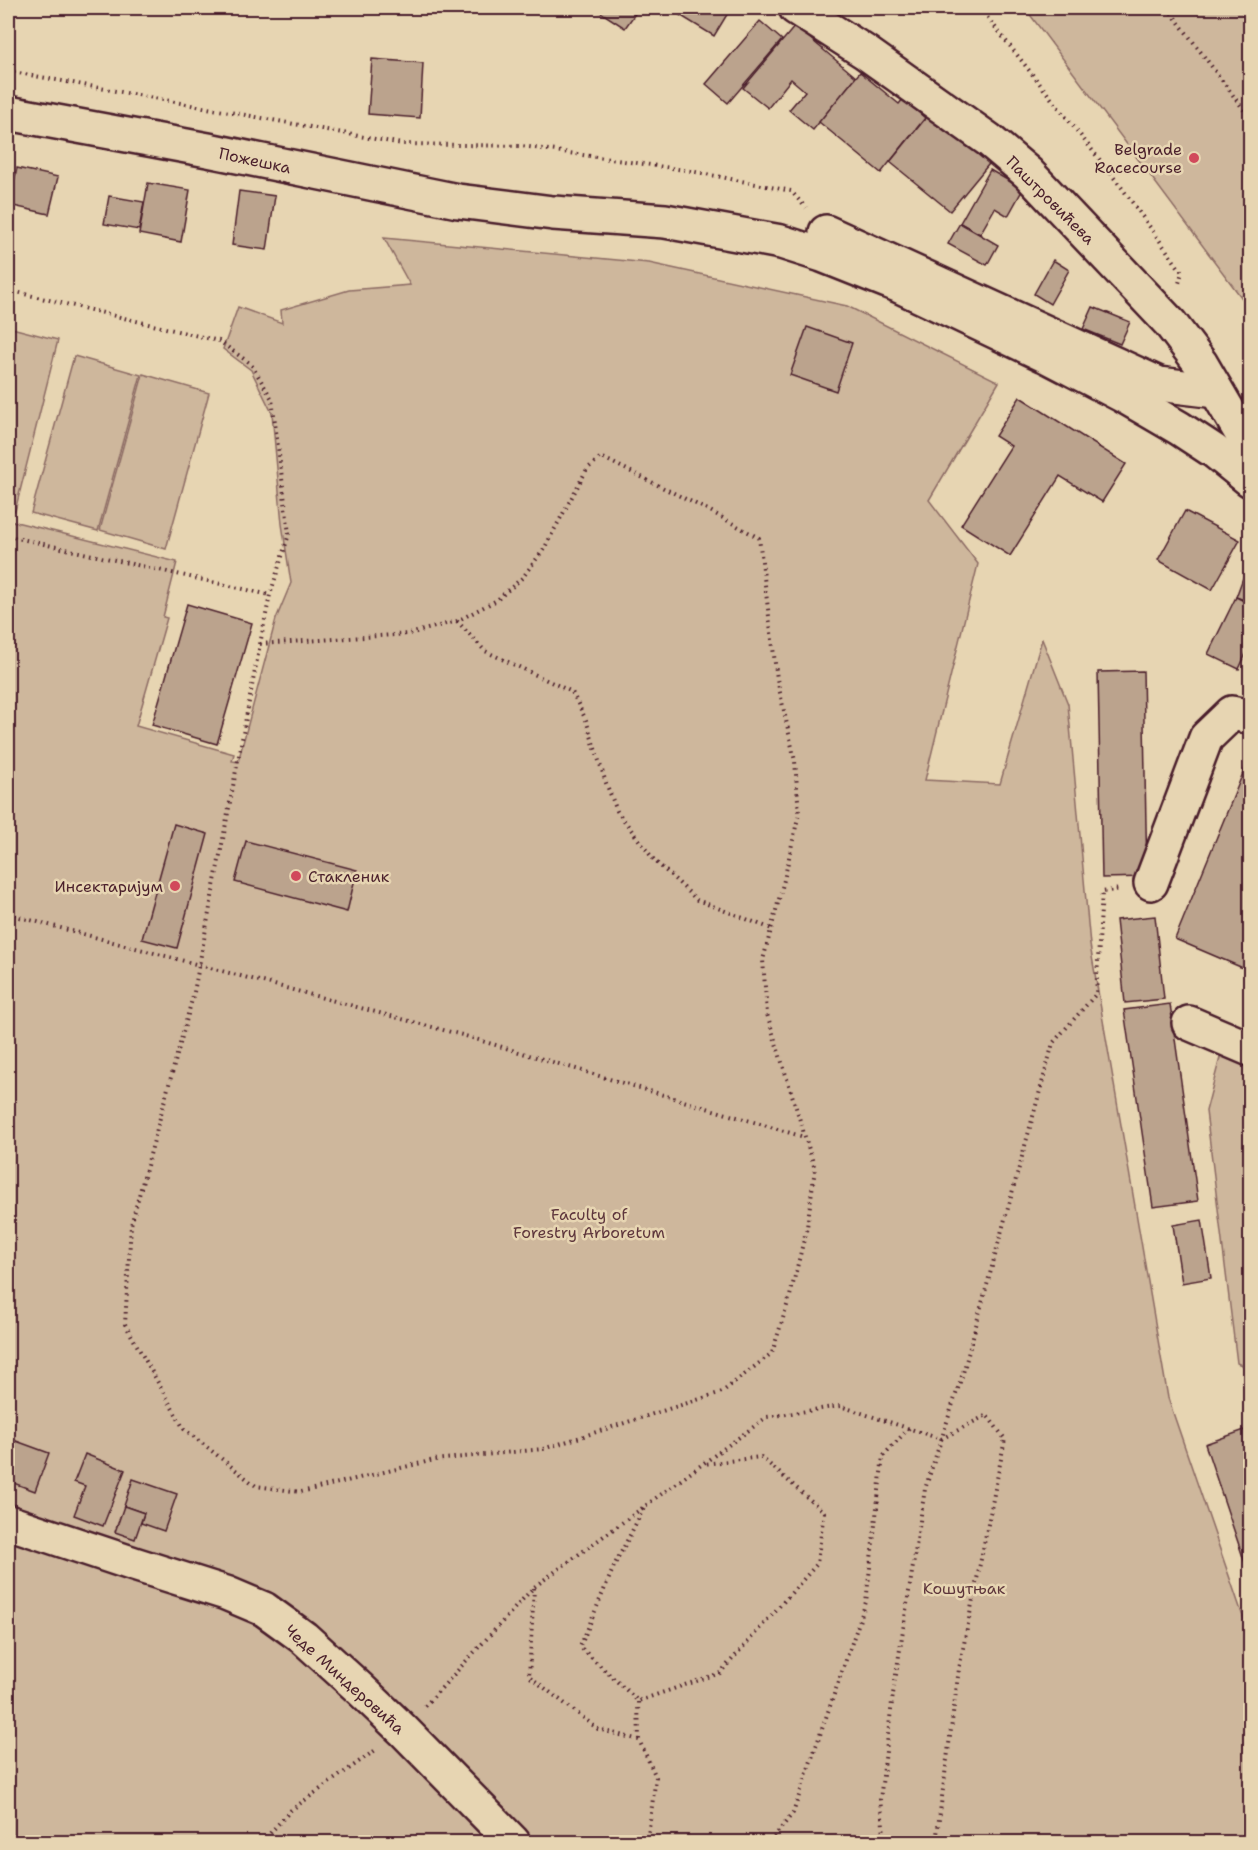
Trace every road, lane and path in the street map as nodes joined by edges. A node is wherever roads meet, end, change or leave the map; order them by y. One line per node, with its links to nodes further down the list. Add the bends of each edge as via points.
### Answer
1 (796, 8): 9 (street, Паштровићева, via 989,140 1028,173)
2 (980, 8): 9 (path, via 1122,188 1182,272)
3 (1168, 8): 6 (path)
4 (8, 71): 7 (path, via 402,144 522,146 691,171 791,191)
5 (8, 113): 12 (street, Пожешка, via 415,193 553,213 665,221 780,242 822,255 1015,340 1124,396 1214,451)
6 (1251, 118)
7 (826, 232): 10 (street, via 1159,384)
8 (8, 290): 14 (path, via 219,342 251,364 272,399 289,534)
9 (1170, 323): 10 (street, Паштровићева)
10 (1216, 391): 11 (street, Паштровићева)
11 (1251, 448)
12 (1251, 480)
13 (8, 536): 14 (path)
14 (270, 595): 16 (path)
15 (457, 621): 16 (path, via 408,634); 20 (path, via 485,651 572,692 586,720 617,811 654,860 697,900); 20 (path, via 497,600 523,577 544,549 587,469 601,457 759,538 777,679 795,761 799,813)
16 (260, 644): 21 (path)
17 (1251, 717): 18 (street, via 1232,713 1206,738)
18 (1151, 884): 26 (path, via 1102,892 1096,994 1053,1043 963,1373)
19 (8, 914): 21 (path)
20 (772, 929): 24 (path, via 764,960 767,1014)
21 (200, 965): 24 (path, via 462,1035); 24 (path, via 131,1225 124,1324 184,1429 256,1486 301,1492 434,1460 543,1449 722,1392 772,1353 807,1227 815,1169)
22 (1189, 1023): 23 (street)
23 (1251, 1048)
24 (805, 1137)
25 (909, 1428): 26 (path); 27 (path, via 840,1406 767,1417); 37 (path, via 883,1456 866,1602 793,1813)
26 (941, 1439): 38 (path, via 925,1489 893,1694 880,1800); 39 (path, via 987,1415 1005,1439 959,1670)
27 (703, 1464): 28 (path); 31 (path, via 761,1457 824,1512 817,1564 720,1673)
28 (646, 1506): 30 (path); 31 (path, via 615,1564 580,1647)
29 (8, 1522): 32 (street, Чеде Миндеровића, via 264,1609 304,1638)
30 (534, 1587): 32 (path); 33 (path, via 530,1676 598,1729)
31 (638, 1701): 33 (path)
32 (403, 1730): 34 (path, via 291,1810); 35 (street, Чеде Миндеровића)
33 (639, 1740): 36 (path, via 656,1777)
34 (262, 1842)
35 (513, 1842)
36 (647, 1842)
37 (770, 1842)
38 (885, 1842)
39 (936, 1842)

